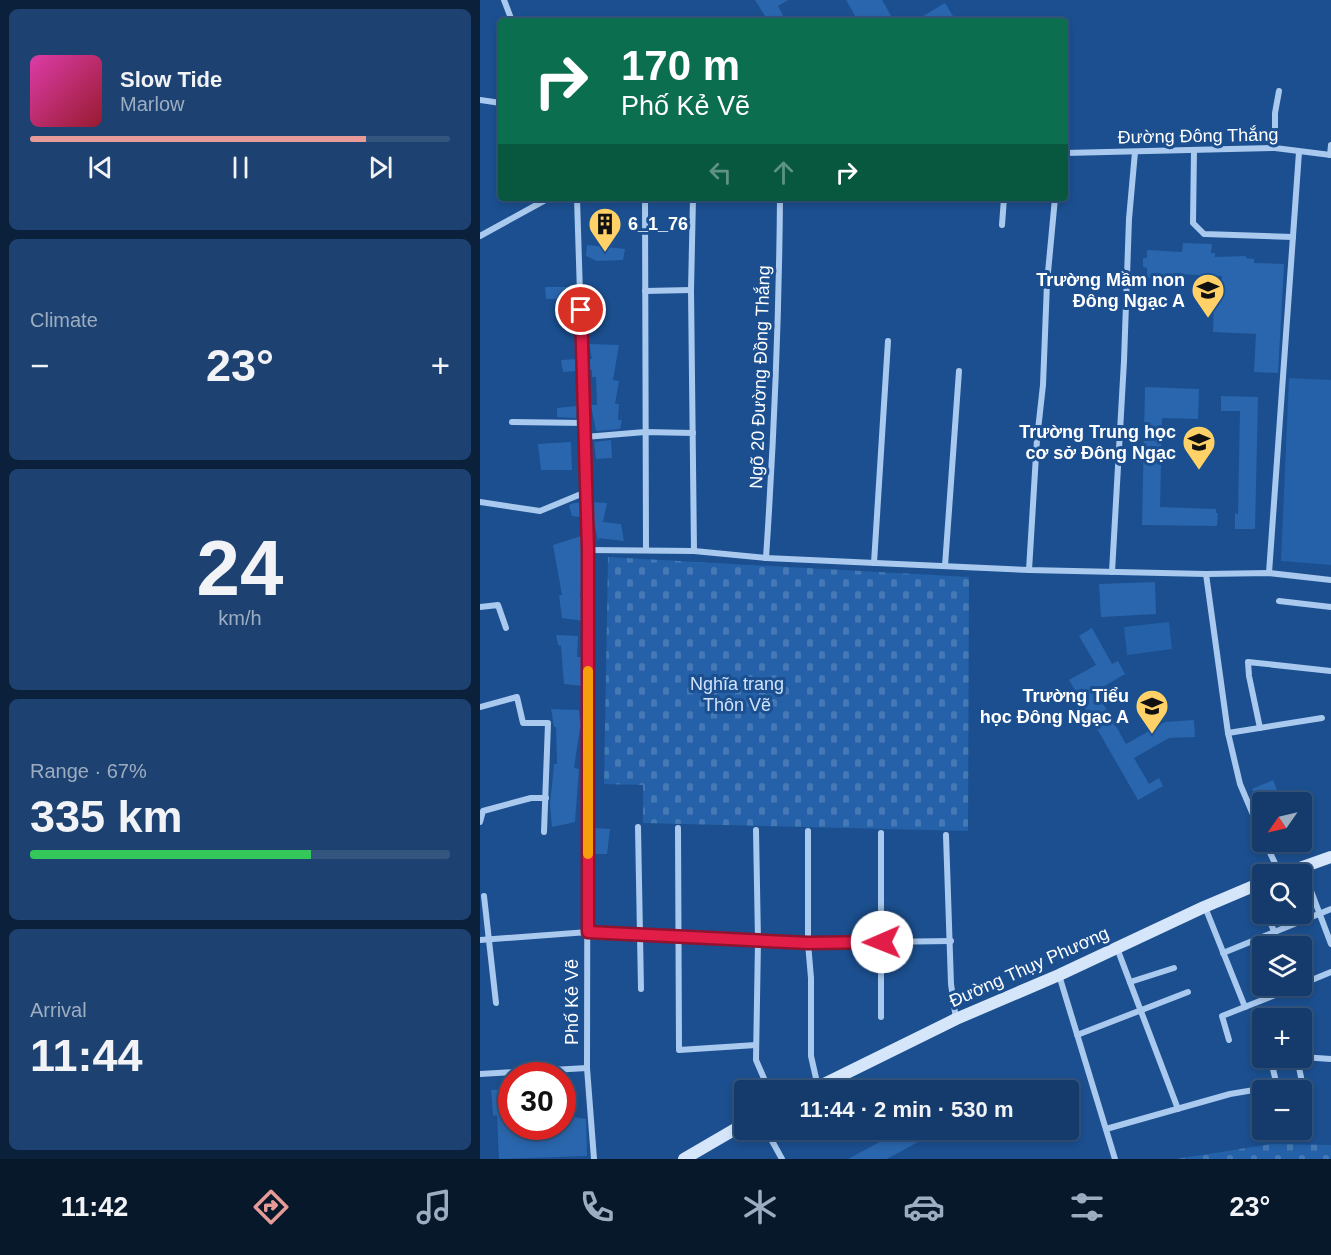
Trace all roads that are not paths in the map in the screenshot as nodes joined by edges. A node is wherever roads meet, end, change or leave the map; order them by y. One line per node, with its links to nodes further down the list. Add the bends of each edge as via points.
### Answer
1 (504, 0): 2 (street)
2 (511, 18)
3 (1279, 92): 7 (street)
4 (480, 100): 5 (street)
5 (498, 103)
6 (1331, 145): 12 (street)
7 (1275, 148): 8 (street, Đường Đông Thắng); 10 (street, Đường Đông Thắng)
8 (1194, 150): 9 (street, Đường Đông Thắng); 22 (street, via 1193,224 1204,234)
9 (1136, 152): 11 (street, Đường Đông Thắng); 41 (street, via 1129,219)
10 (1299, 152): 12 (street, Đường Đông Thắng); 22 (street)
11 (1068, 153)
12 (1331, 155)
13 (544, 201): 21 (street)
14 (577, 201): 28 (street, Phố Kẻ Vẽ)
15 (645, 201): 24 (street)
16 (693, 201): 23 (street)
17 (780, 201): 37 (street, Ngõ 20 Đường Đồng Thắng, via 775,426)
18 (1004, 201): 20 (street)
19 (1055, 201): 40 (street)
20 (1002, 225)
21 (480, 236)
22 (1293, 237): 42 (street)
23 (691, 290): 24 (street); 30 (street)
24 (645, 291): 29 (street)
25 (888, 340): 38 (street)
26 (959, 372): 39 (street)
27 (512, 422): 28 (street)
28 (584, 423): 31 (street, Phố Kẻ Vẽ)
29 (645, 432): 30 (street); 31 (street); 35 (street)
30 (693, 433): 36 (street)
31 (585, 437): 32 (street, Phố Kẻ Vẽ)
32 (586, 492): 33 (street, via 540,511); 34 (street, Phố Kẻ Vẽ)
33 (480, 502)
34 (588, 550): 35 (street); 73 (street, Phố Kẻ Vẽ)
35 (646, 550): 36 (street)
36 (694, 551): 37 (street)
37 (766, 558): 38 (street)
38 (874, 563): 39 (street)
39 (945, 566): 40 (street)
40 (1029, 570): 41 (street)
41 (1112, 572): 43 (street)
42 (1269, 573): 43 (street); 44 (street)
43 (1206, 574): 53 (street)
44 (1331, 580)
45 (1279, 602): 47 (street)
46 (480, 607): 48 (street, via 498,605)
47 (1331, 607)
48 (506, 628)
49 (1331, 671): 52 (street, via 1248,662)
50 (480, 707): 54 (street, via 518,697 523,723 548,723)
51 (1322, 718): 52 (street)
52 (1260, 728): 53 (street)
53 (1228, 733): 55 (street, via 1240,784)
54 (546, 798): 56 (street, via 483,810); 61 (street)
55 (1252, 812)
56 (480, 822)
57 (638, 827): 75 (street)
58 (678, 828): 77 (street)
59 (756, 830): 80 (street)
60 (808, 831): 83 (street)
61 (544, 832)
62 (881, 833): 82 (street)
63 (946, 835): 81 (street)
64 (1331, 857): 65 (main road)
65 (1311, 864)
66 (1252, 886): 69 (main road, Đường Thụy Phương)
67 (1312, 894): 71 (street)
68 (484, 896): 79 (street)
69 (1204, 907): 85 (main road, Đường Thụy Phương); 86 (street)
70 (1331, 909): 71 (street)
71 (1319, 913): 74 (street); 84 (street)
72 (1271, 924): 74 (street)
73 (588, 932): 75 (street); 79 (street); 105 (street, Phố Kẻ Vẽ)
74 (1275, 932): 76 (street); 86 (street)
75 (640, 935): 77 (street); 92 (street)
76 (1276, 936)
77 (678, 937): 80 (street); 102 (street, via 679,1050)
78 (480, 940): 79 (street)
79 (489, 940): 95 (street)
80 (758, 941): 83 (street); 102 (street)
81 (951, 941): 82 (street); 99 (street)
82 (882, 942): 83 (street); 98 (street)
83 (808, 943): 108 (street)
84 (1331, 944)
85 (1117, 948): 89 (main road, Đường Thụy Phương); 91 (street)
86 (1223, 952): 96 (street)
87 (1174, 968): 91 (street)
88 (1331, 972): 90 (street)
89 (1059, 975): 99 (main road, Đường Thụy Phương); 100 (street)
90 (1312, 979)
91 (1130, 982): 97 (street)
92 (641, 989)
93 (1188, 993): 97 (street)
94 (1272, 996): 96 (street)
95 (496, 1003)
96 (1245, 1007): 101 (street, via 1222,1016)
97 (1140, 1009): 100 (street); 111 (street)
98 (881, 1017)
99 (956, 1019): 109 (main road, Đường Thụy Phương)
100 (1077, 1035): 112 (street)
101 (1229, 1040)
102 (756, 1045): 107 (street, via 756,1060)
103 (1312, 1058): 104 (street)
104 (1331, 1059)
105 (587, 1068): 106 (street); 115 (street, Phố Kẻ Vẽ)
106 (480, 1074)
107 (765, 1080)
108 (814, 1080)
109 (833, 1080)
110 (1252, 1090): 111 (street)
111 (1178, 1108): 112 (street)
112 (1106, 1129): 118 (street)
113 (734, 1130): 116 (main road)
114 (772, 1140): 117 (street)
115 (594, 1159)
116 (684, 1159)
117 (782, 1159)
118 (1115, 1159)

